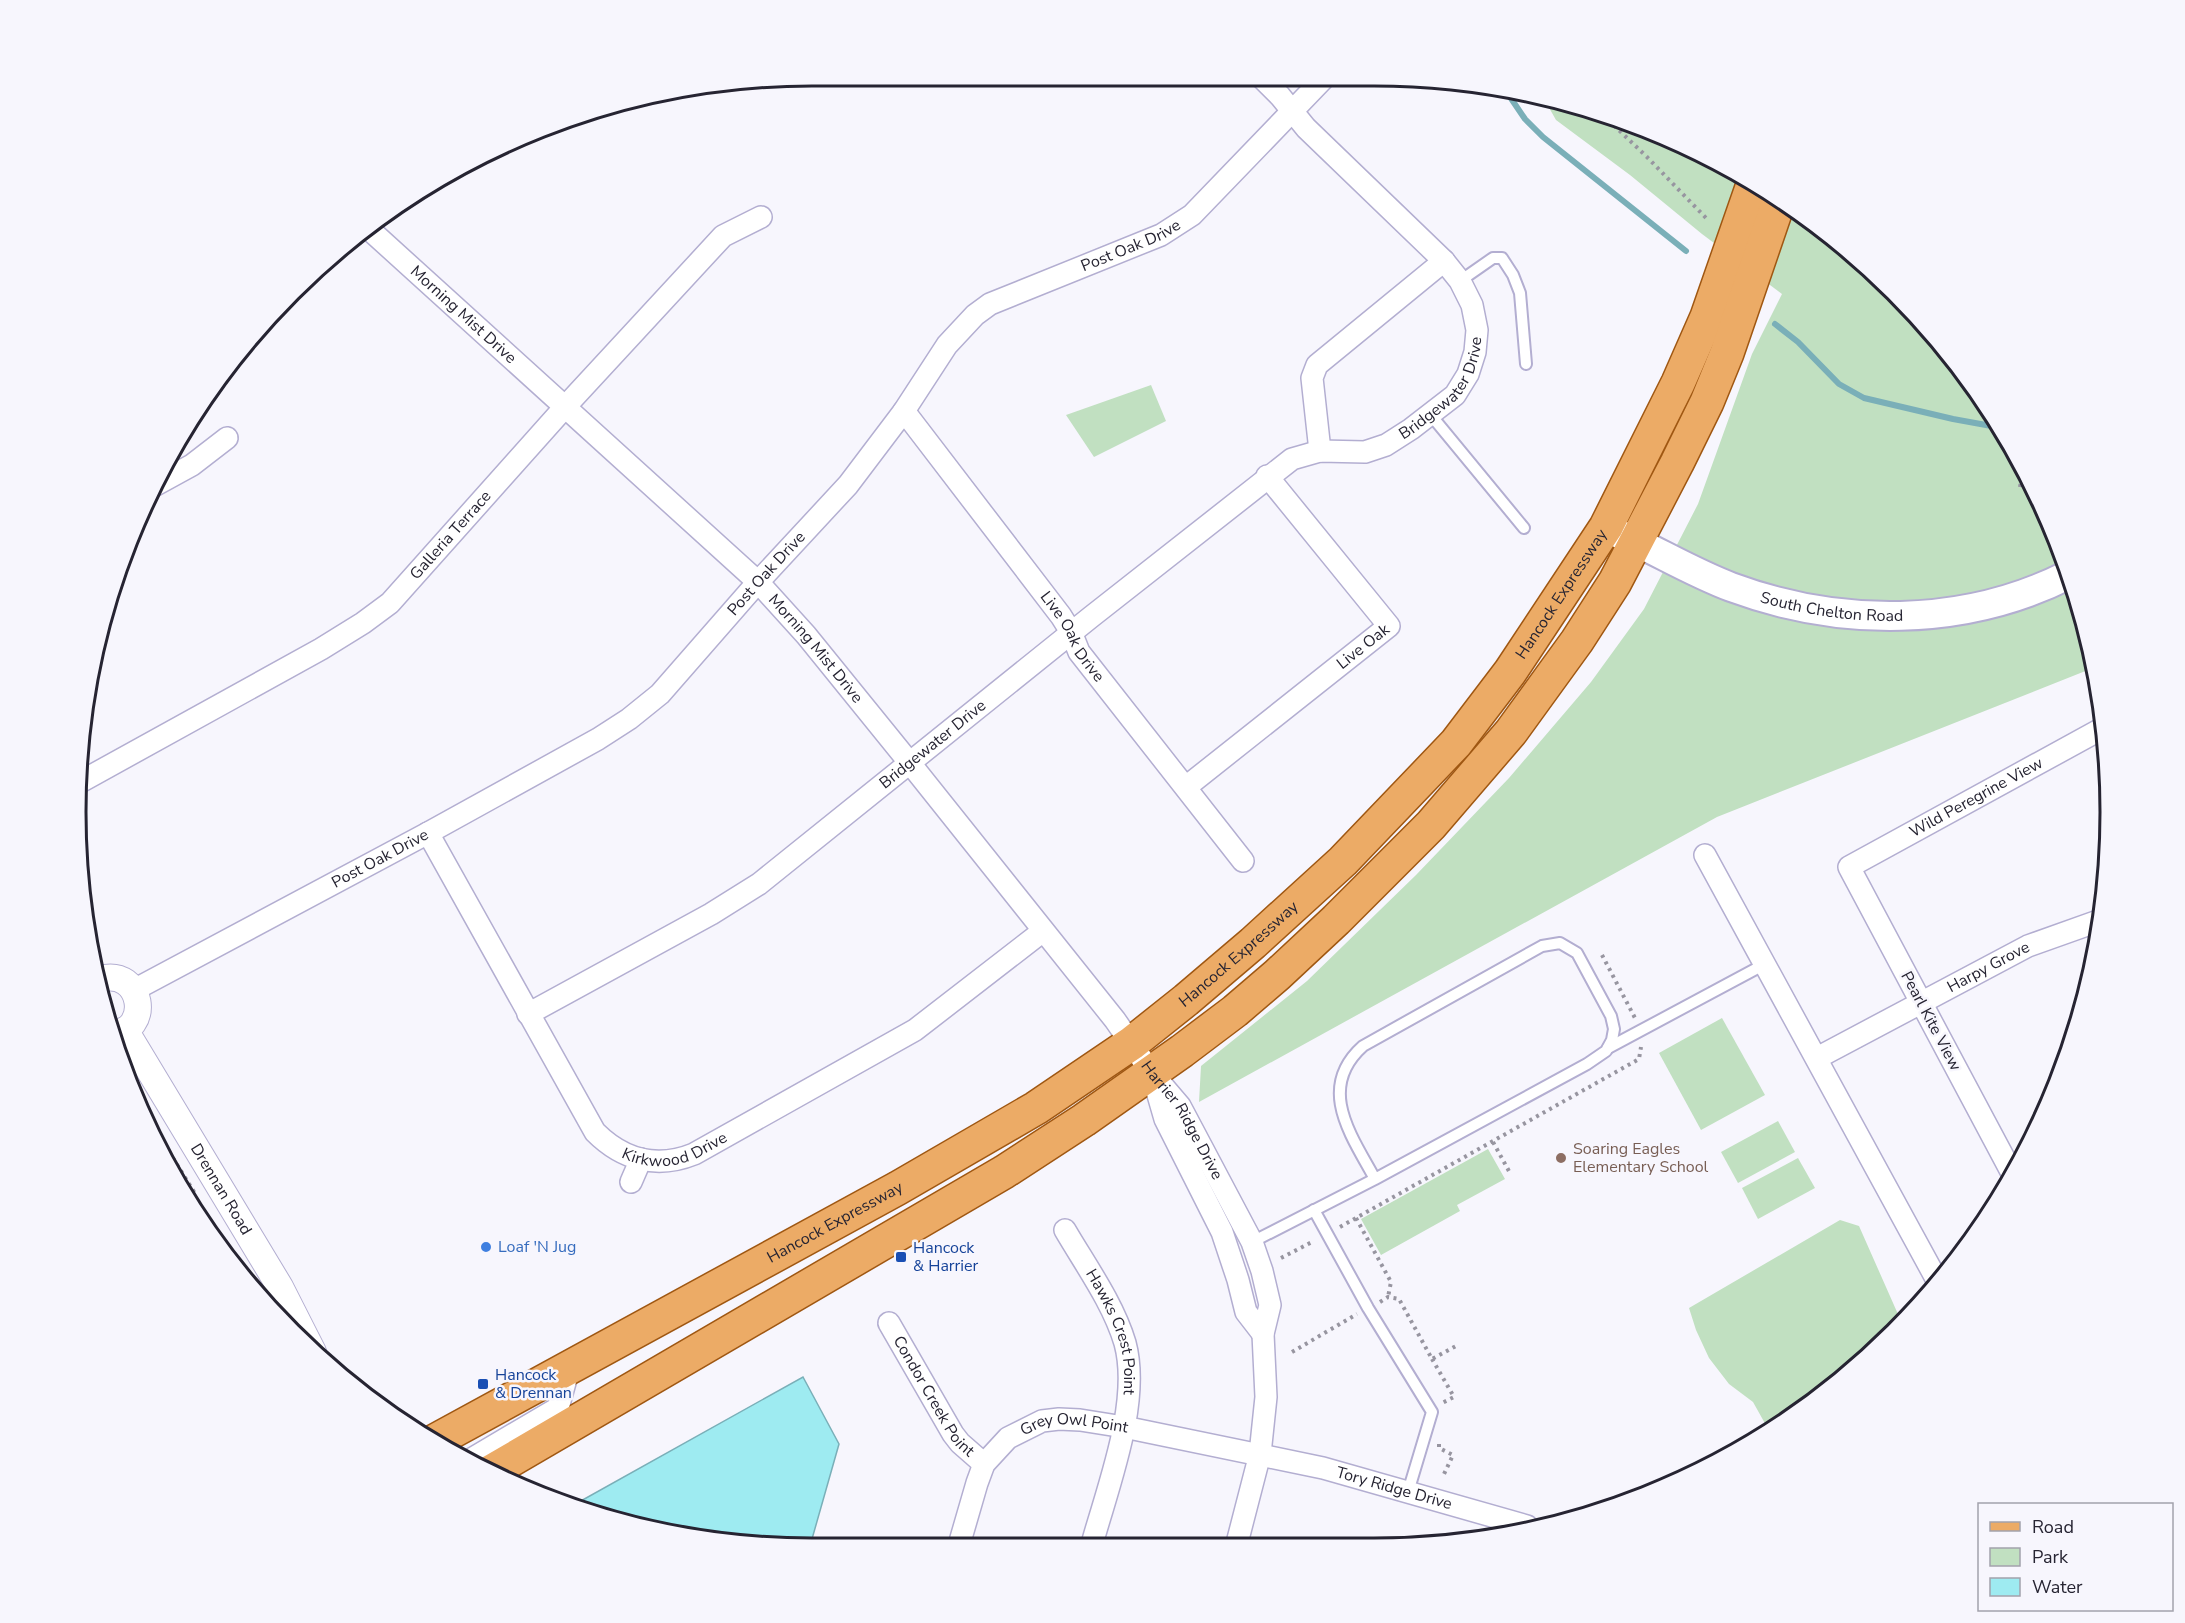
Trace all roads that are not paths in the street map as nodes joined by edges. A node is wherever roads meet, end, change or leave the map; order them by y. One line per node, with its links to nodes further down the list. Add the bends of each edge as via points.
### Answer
1 (1268, 85): 3 (street, Bridgewater Drive)
2 (1318, 85): 3 (street, Post Oak Drive)
3 (1293, 111): 8 (street, Bridgewater Drive); 12 (street, Post Oak Drive, via 1179,225 990,304 975,315 947,345)
4 (1751, 192): 18 (main road, Hancock Expressway, via 1707,317)
5 (1777, 208): 20 (main road, via 1723,363)
6 (761, 218): 11 (street, Galleria Terrace, via 723,236)
7 (374, 233): 11 (street, Morning Mist Drive)
8 (1443, 261): 9 (street, Bridgewater Drive); 15 (street, via 1317,365 1312,378)
9 (1460, 281): 10 (lane, via 1494,258 1502,258 1520,293); 13 (street, Bridgewater Drive, via 1472,304 1477,330 1475,352 1455,395)
10 (1526, 364)
11 (564, 408): 22 (street, Morning Mist Drive); 26 (street, Galleria Terrace, via 390,603 321,649)
12 (904, 411): 22 (street, Post Oak Drive, via 848,485); 23 (street, Live Oak Drive)
13 (1430, 414): 15 (street, Bridgewater Drive, via 1386,445 1365,452); 19 (lane)
14 (227, 438): 17 (street)
15 (1320, 451): 16 (street, Bridgewater Drive, via 1292,459)
16 (1268, 477): 23 (street, Bridgewater Drive); 27 (street, Live Oak, via 1389,626)
17 (166, 479)
18 (1605, 527): 20 (main road, South Chelton Road); 41 (main road, Hancock Expressway, via 1509,672 1448,752 1343,861 1253,943)
19 (1524, 528)
20 (1637, 542): 21 (main road, South Chelton Road, via 1731,587 1819,611 1925,616 1974,609); 44 (main road, via 1577,641 1511,732 1431,825 1277,975)
21 (2061, 578)
22 (758, 582): 25 (street, Morning Mist Drive); 28 (street, Post Oak Drive, via 660,694 629,719)
23 (1071, 632): 25 (street, Bridgewater Drive); 27 (street, Live Oak Drive, via 1079,652)
24 (2095, 733): 31 (street, Wild Peregrine View)
25 (909, 762): 33 (street, Morning Mist Drive); 38 (street, Bridgewater Drive, via 759,884)
26 (87, 778)
27 (1186, 787): 30 (street, Live Oak Drive)
28 (428, 833): 36 (street, Post Oak Drive); 38 (street, Kirkwood Drive)
29 (1705, 855): 34 (street)
30 (1243, 861)
31 (1849, 867): 37 (street, Pearl Kite View)
32 (2090, 924): 37 (street, Harpy Grove, via 2028,946)
33 (1043, 931): 41 (street, Morning Mist Drive); 45 (street, Kirkwood Drive, via 941,1012 889,1047 694,1154 659,1162)
34 (1765, 963): 42 (lane); 43 (street)
35 (105, 978): 36 (street, via 122,980)
36 (134, 990): 39 (street, via 139,1007 137,1016)
37 (1921, 1004): 43 (street, Harpy Grove); 46 (street, Pearl Kite View)
38 (528, 1014): 45 (street, Kirkwood Drive, via 595,1132 609,1145)
39 (120, 1031)
40 (122, 1038): 54 (street, Drennan Road, via 280,1287)
41 (1132, 1043): 44 (street, Morning Mist Drive); 56 (main road, Hancock Expressway, via 998,1132)
42 (1608, 1048): 47 (lane, via 1596,1060); 47 (lane, via 1614,1029 1611,1016 1577,953 1560,943 1542,946 1363,1046 1348,1064 1338,1088 1338,1101)
43 (1817, 1059): 52 (street)
44 (1151, 1072): 51 (street, Harrier Ridge Drive, via 1180,1106); 55 (street, Harrier Ridge Drive, via 1165,1119 1222,1232 1246,1312); 62 (main road, via 1004,1172)
45 (641, 1159): 48 (street)
46 (2007, 1164)
47 (1374, 1179): 49 (lane)
48 (631, 1182)
49 (1314, 1210): 51 (lane); 63 (lane, via 1432,1412)
50 (1065, 1230): 57 (street, Hawks Crest Point, via 1112,1311 1125,1344 1129,1365)
51 (1252, 1242): 55 (street, Harrier Ridge Drive, via 1270,1305)
52 (1933, 1273)
53 (889, 1323): 61 (street, Condor Creek Point, via 953,1434)
54 (300, 1327)
55 (1263, 1334): 59 (street, Harrier Ridge Drive, via 1266,1397)
56 (568, 1368): 58 (main road, Hancock Expressway); 60 (street, via 558,1408)
57 (1124, 1427): 59 (street, Grey Owl Point); 61 (street, Grey Owl Point, via 1080,1420 1042,1421 1008,1438); 66 (street, Hawks Crest Point)
58 (443, 1437)
59 (1260, 1454): 63 (street, Tory Ridge Drive); 67 (street, Harrier Ridge Drive)
60 (477, 1456)
61 (984, 1464): 65 (street, Grey Owl Point)
62 (499, 1467)
63 (1408, 1492): 64 (street, Tory Ridge Drive)
64 (1518, 1523)
65 (961, 1538)
66 (1094, 1538)
67 (1237, 1538)

